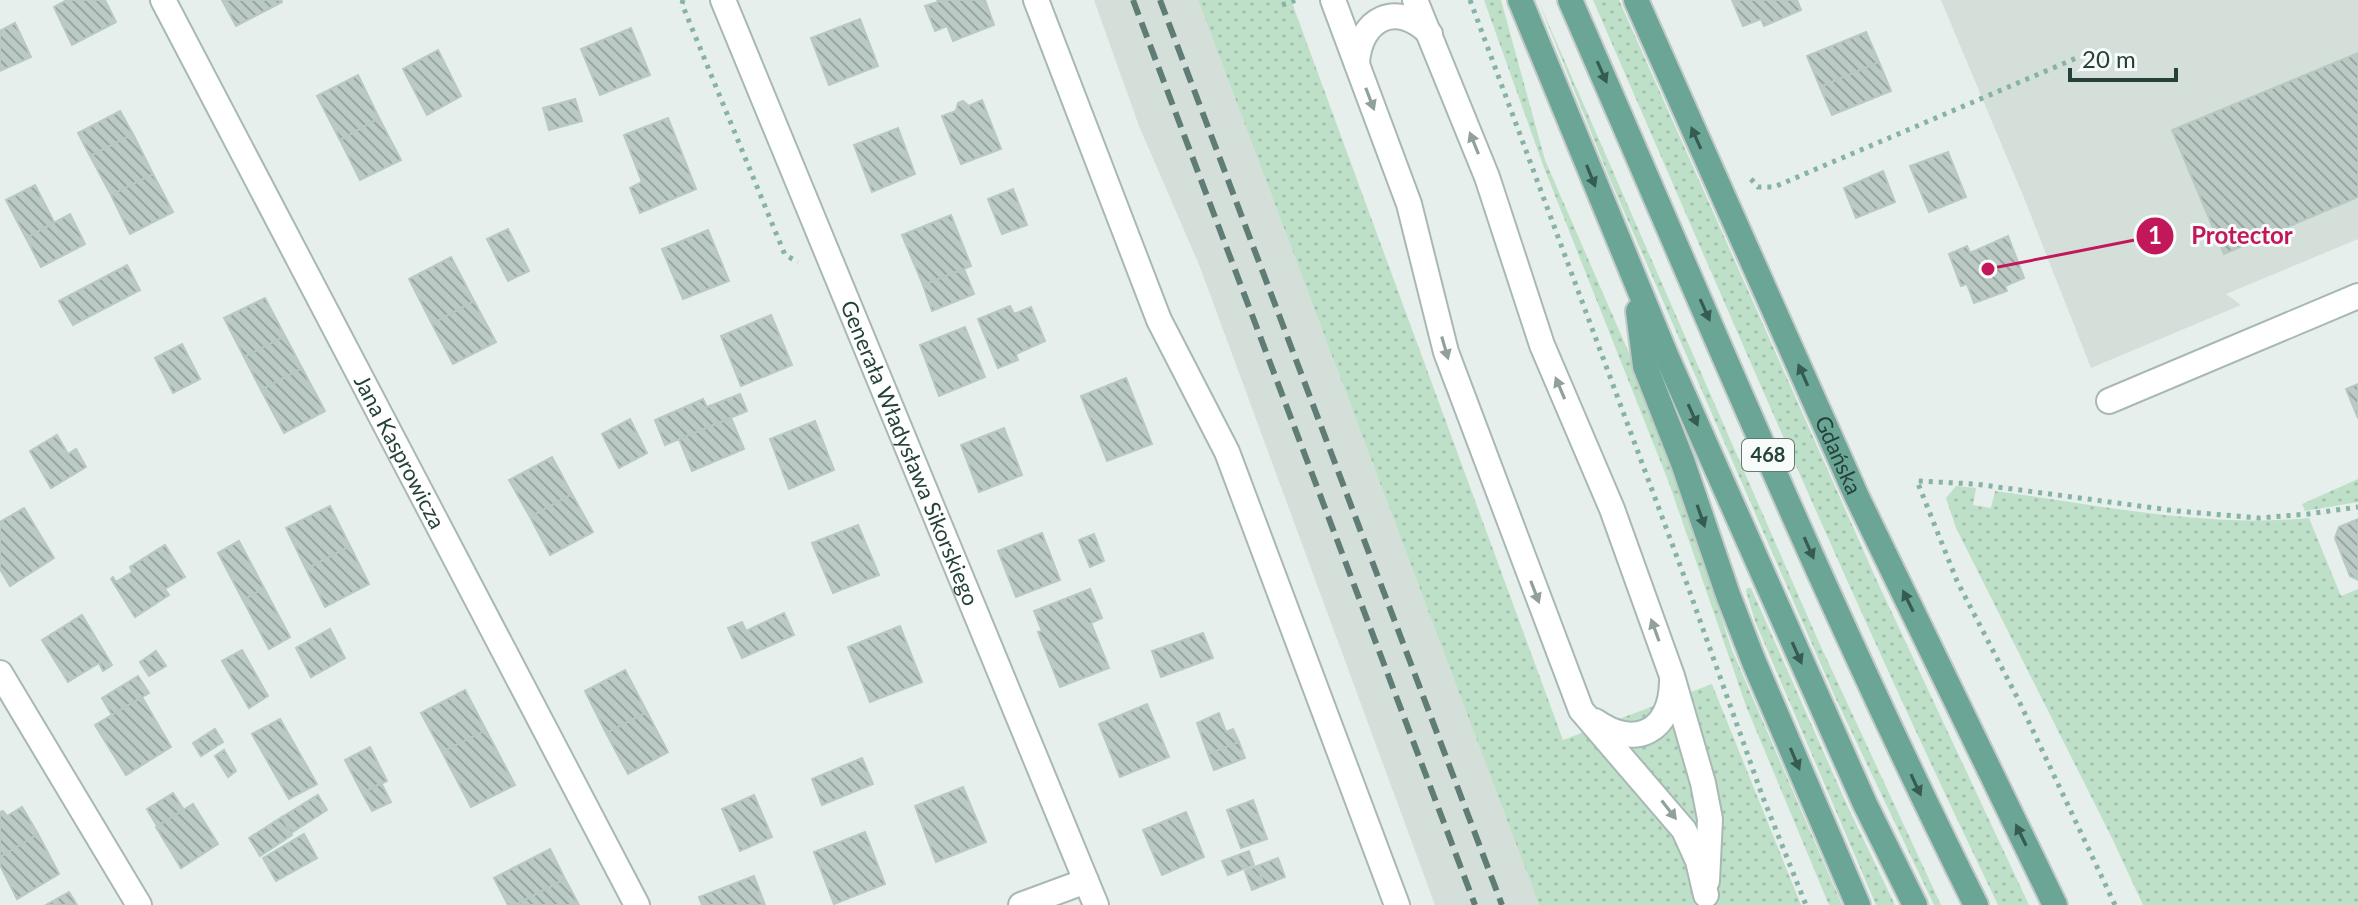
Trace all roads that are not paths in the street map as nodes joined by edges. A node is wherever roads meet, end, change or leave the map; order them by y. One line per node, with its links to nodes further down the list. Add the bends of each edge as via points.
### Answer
1 (163, 0): 20 (street, Jana Kasprowicza)
2 (723, 0): 17 (street, Generała Władysława Sikorskiego)
3 (1036, 0): 23 (street, via 1159,320 1227,452)
4 (1333, 0): 10 (street)
5 (1415, 0): 9 (street)
6 (1520, 0): 11 (main road, one-way to 11)
7 (1570, 0): 26 (main road, 468, one-way to 26, via 1812,555)
8 (1636, 0): 27 (main road, Gdańska, one-way to 8, via 1857,497)
9 (1432, 36): 10 (street, via 1407,17 1382,17 1365,31); 15 (street, one-way to 9, via 1612,509 1542,345 1487,177)
10 (1357, 64): 16 (street, one-way to 16, via 1409,204 1446,352)
11 (1634, 281): 24 (main road, one-way to 24, via 1645,366 1760,676); 25 (main road, one-way to 25, via 1801,662)
12 (2358, 296): 13 (street)
13 (2109, 401)
14 (0, 673): 19 (street)
15 (1672, 676): 16 (street, via 1664,718 1649,731 1634,736 1616,733); 18 (street, via 1710,819)
16 (1581, 710): 18 (street, one-way to 18, via 1684,830 1698,861)
17 (1086, 881): 21 (street); 22 (street, Generała Władysława Sikorskiego)
18 (1706, 900)
19 (139, 905)
20 (637, 905)
21 (1021, 905)
22 (1096, 905)
23 (1397, 905)
24 (1858, 905)
25 (1915, 905)
26 (1976, 905)
27 (2055, 905)

